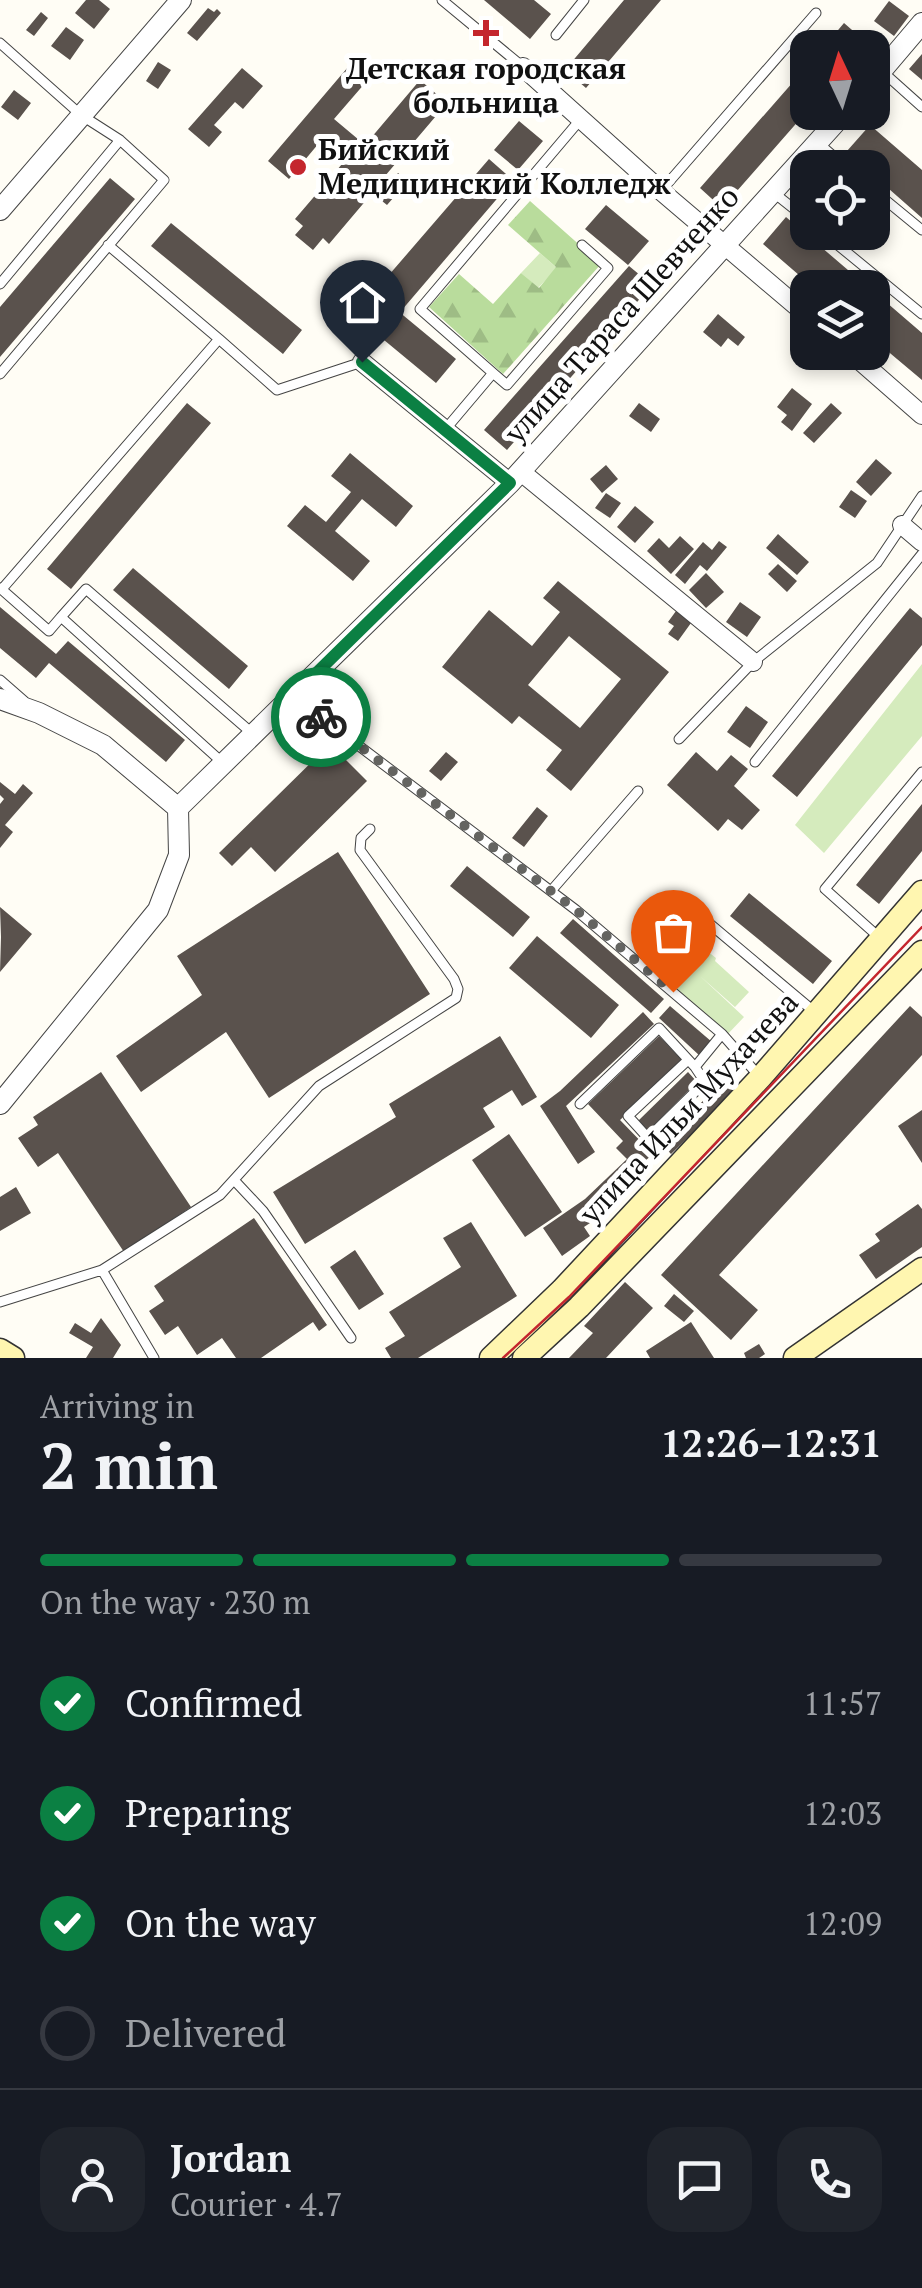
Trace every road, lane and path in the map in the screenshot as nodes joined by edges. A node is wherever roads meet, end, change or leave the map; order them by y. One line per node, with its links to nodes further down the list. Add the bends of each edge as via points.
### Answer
1 (181, 0): 12 (street)
2 (442, 0): 9 (lane)
3 (584, 0): 6 (lane)
4 (816, 14): 18 (lane)
5 (922, 23): 8 (street)
6 (556, 35)
7 (0, 44): 12 (lane)
8 (890, 61)
9 (523, 67): 13 (street)
10 (890, 86): 11 (lane)
11 (922, 107)
12 (81, 115): 15 (lane); 22 (street)
13 (580, 120): 18 (street); 34 (lane, via 420,309)
14 (830, 130): 16 (street, улица Тараса Шевченко)
15 (120, 140): 24 (lane, via 164,180); 28 (lane)
16 (818, 144): 17 (lane); 19 (street, улица Тараса Шевченко)
17 (825, 150)
18 (661, 191): 26 (street)
19 (774, 193): 21 (lane); 26 (street, улица Тараса Шевченко)
20 (890, 204): 23 (lane)
21 (790, 206)
22 (0, 210)
23 (922, 230)
24 (108, 245): 31 (lane); 35 (lane)
25 (582, 246): 34 (lane, via 608,268 507,385)
26 (727, 246): 29 (street); 38 (street, улица Тараса Шевченко)
27 (844, 250): 30 (lane)
28 (0, 284)
29 (790, 300)
30 (922, 314)
31 (219, 338): 32 (lane, via 277,390); 43 (lane)
32 (362, 362): 37 (street)
33 (871, 370): 36 (street)
34 (493, 373): 37 (lane)
35 (0, 374)
36 (922, 415)
37 (444, 431): 38 (street)
38 (515, 477): 45 (street); 47 (street, улица Тараса Шевченко)
39 (922, 496): 40 (lane)
40 (902, 526): 41 (street); 45 (lane, via 877,563)
41 (922, 542)
42 (922, 554): 52 (lane)
43 (1, 588): 44 (lane, via 48,632)
44 (61, 618): 50 (lane, via 86,588); 53 (lane)
45 (753, 662): 51 (lane)
46 (0, 680): 49 (lane)
47 (293, 696): 50 (street, улица Тараса Шевченко); 58 (lane)
48 (0, 699): 49 (street)
49 (39, 714): 56 (street, via 103,745)
50 (253, 734): 53 (street, улица Тараса Шевченко)
51 (679, 739)
52 (756, 762)
53 (223, 764): 56 (street, улица Тараса Шевченко)
54 (922, 772): 61 (lane, via 825,888)
55 (638, 791): 58 (lane)
56 (178, 808): 67 (street, via 179,856 158,910)
57 (370, 829): 69 (lane, via 360,850 454,979 456,998 319,1086)
58 (550, 891): 64 (lane)
59 (922, 892): 61 (main road, улица Ильи Мухачева)
60 (704, 920): 63 (lane)
61 (882, 940): 63 (main road, улица Ильи Мухачева)
62 (922, 952): 71 (main road, улица Ильи Мухачева)
63 (818, 1015): 66 (main road, улица Ильи Мухачева)
64 (722, 1034): 65 (lane); 66 (lane)
65 (692, 1063): 65 (lane, via 705,1082 648,1138 628,1116); 68 (lane, via 659,1028)
66 (760, 1078): 70 (main road, улица Ильи Мухачева)
67 (0, 1104)
68 (580, 1104)
69 (234, 1180): 73 (lane, via 220,1196); 75 (lane)
70 (632, 1214): 71 (main road); 79 (main road, улица Ильи Мухачева)
71 (652, 1231): 80 (main road, улица Ильи Мухачева)
72 (922, 1269): 81 (main road)
73 (102, 1270): 74 (lane); 78 (lane)
74 (0, 1302)
75 (351, 1338)
76 (0, 1350): 77 (main road)
77 (13, 1358)
78 (154, 1358)
79 (492, 1358)
80 (524, 1358)
81 (795, 1358)

